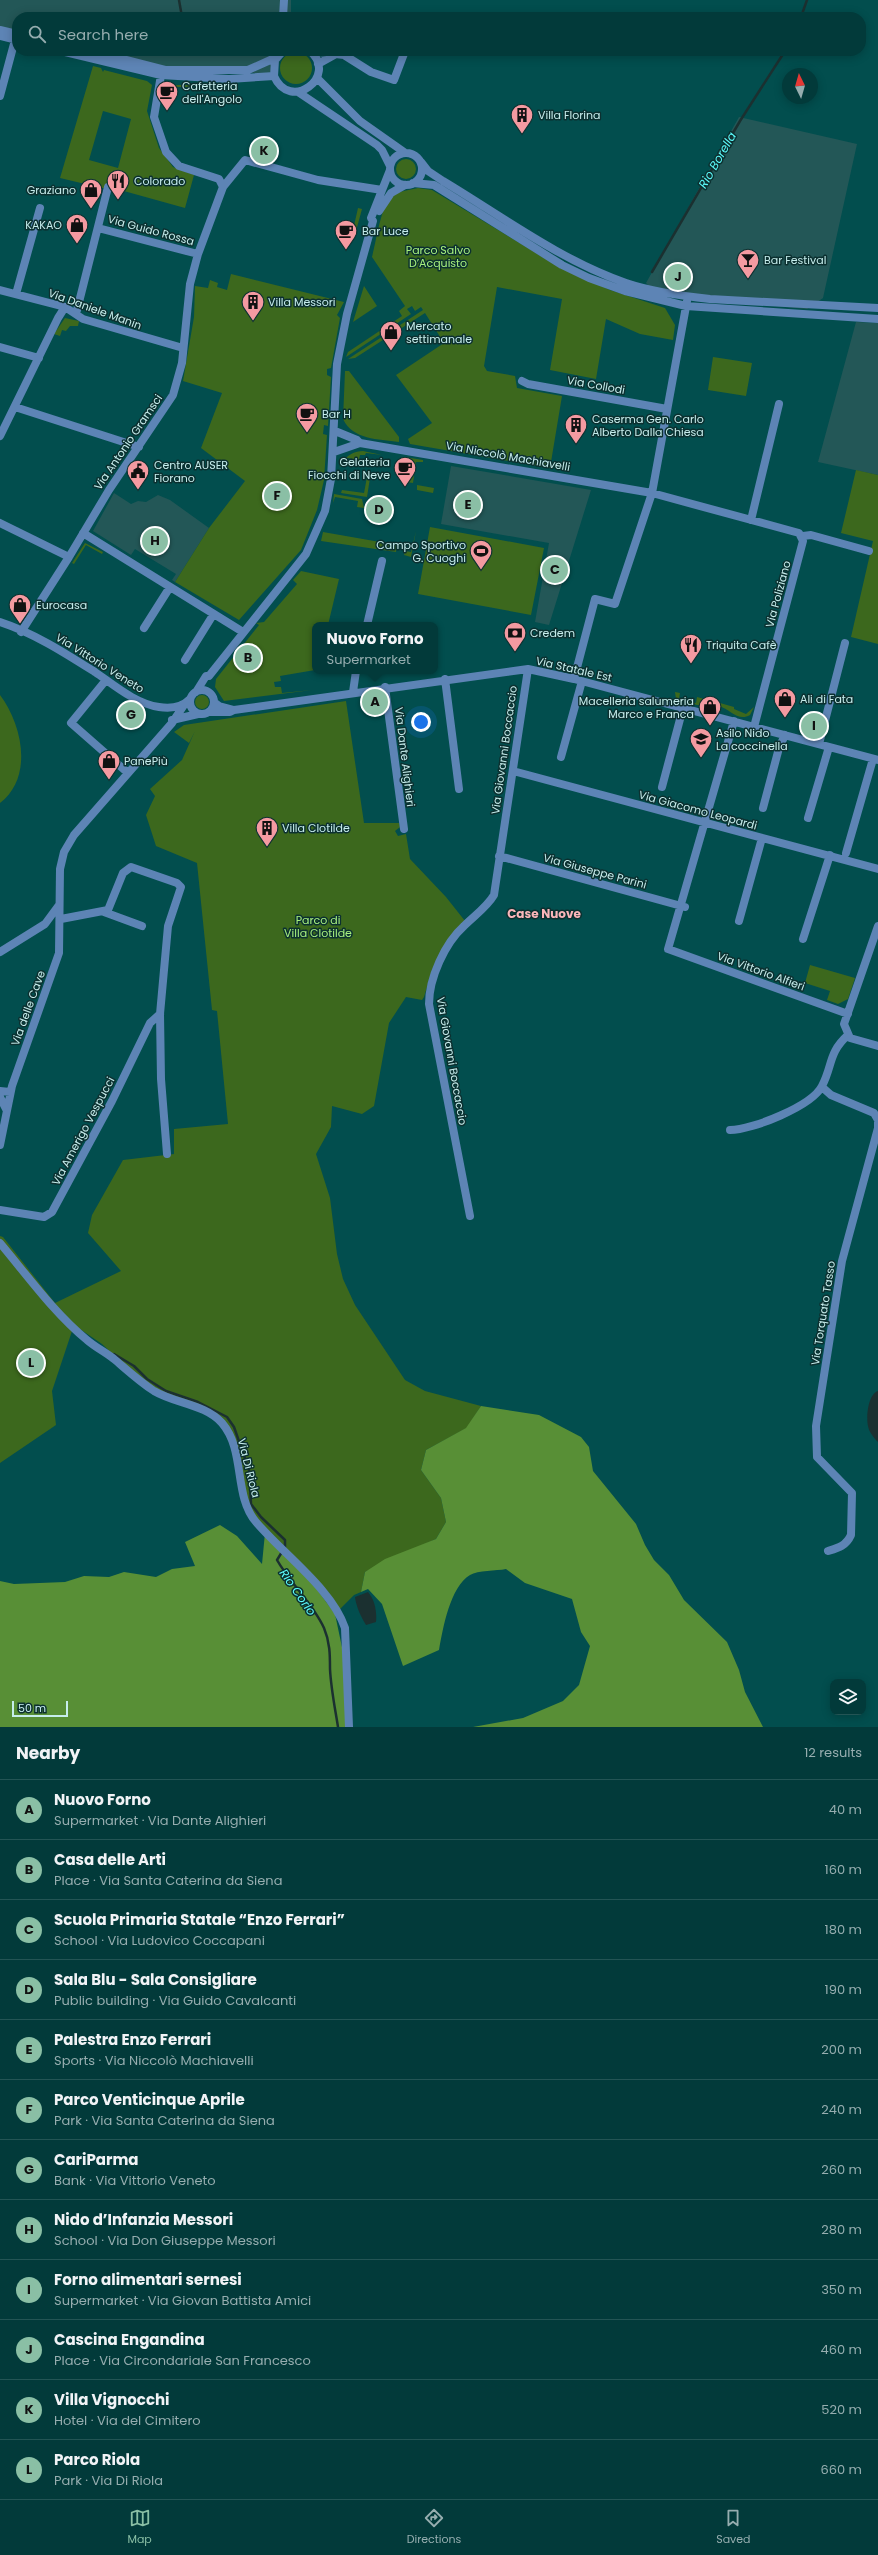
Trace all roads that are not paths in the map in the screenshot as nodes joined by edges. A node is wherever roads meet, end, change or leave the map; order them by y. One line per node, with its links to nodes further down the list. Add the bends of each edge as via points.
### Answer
1 (284, 0): 2 (street)
2 (284, 12)
3 (0, 30): 5 (street)
4 (0, 36): 6 (street)
5 (12, 36)
6 (12, 38)
7 (12, 52): 21 (street)
8 (82, 56): 17 (street)
9 (111, 56): 10 (street, via 166,70 248,70)
10 (274, 56)
11 (279, 56): 18 (street, via 274,66)
12 (313, 56): 16 (street)
13 (332, 56): 16 (street)
14 (348, 56): 15 (street, via 371,72 394,80)
15 (403, 56)
16 (318, 64): 19 (street)
17 (161, 75): 18 (street, via 229,78); 27 (street, via 154,117 166,152 179,166 219,179)
18 (274, 76): 20 (street, via 284,89)
19 (317, 78): 20 (street, via 309,88); 22 (street, via 360,122)
20 (298, 92): 24 (street, via 377,145)
21 (0, 96)
22 (404, 152): 23 (street, via 414,154); 24 (street, via 395,157)
23 (421, 162): 25 (street, via 421,174); 35 (street, via 428,171 443,181 566,257 627,283)
24 (390, 168): 25 (street, via 396,181); 28 (street)
25 (409, 184): 30 (street, via 386,199 376,221); 36 (street, via 434,185 562,265 589,278 637,294)
26 (108, 187): 31 (street)
27 (223, 187): 28 (street, Via Antonio Gramsci, via 245,160 329,182); 32 (street, Via Antonio Gramsci)
28 (382, 190): 30 (street, via 371,218)
29 (40, 208): 34 (street)
30 (373, 222): 48 (street, via 341,345 336,378)
31 (98, 228): 32 (street, Via Guido Rossa); 39 (street)
32 (198, 254): 42 (street, Via Antonio Gramsci, via 190,284)
33 (0, 290): 34 (street, Via Daniele Manin)
34 (16, 294): 37 (street, Via Daniele Manin)
35 (688, 297): 36 (street); 38 (street)
36 (686, 306): 40 (street); 47 (street)
37 (65, 308): 39 (street, Via Daniele Manin); 43 (street)
38 (878, 308)
39 (76, 314): 42 (street, Via Daniele Manin, via 150,340)
40 (878, 319)
41 (0, 347): 43 (street)
42 (183, 348): 51 (street, Via Antonio Gramsci, via 182,364 173,395)
43 (39, 358): 46 (street)
44 (522, 381): 47 (street, Via Collodi)
45 (779, 404): 54 (street)
46 (14, 407): 49 (street); 51 (street)
47 (667, 409): 53 (street)
48 (335, 431): 50 (street, Via Niccolò Machiavelli); 52 (street)
49 (0, 436)
50 (360, 443): 52 (street, Via Niccolò Machiavelli); 53 (street, Via Niccolò Machiavelli)
51 (140, 447): 56 (street, Via Antonio Gramsci, via 109,490)
52 (334, 452): 67 (street, via 332,479 325,511 306,554)
53 (652, 493): 54 (street); 75 (street, via 615,604 596,599)
54 (751, 520): 57 (street)
55 (0, 523): 59 (street)
56 (83, 533): 59 (street, Via Antonio Gramsci); 61 (street)
57 (803, 536): 58 (street, via 811,535); 89 (street, Via Poliziano)
58 (869, 551)
59 (70, 557): 66 (street, Via Antonio Gramsci)
60 (382, 561): 64 (street)
61 (170, 587): 62 (street); 65 (street)
62 (213, 615): 67 (street); 69 (street)
63 (0, 622): 66 (street, Via Vittorio Veneto)
64 (368, 622)
65 (144, 628)
66 (21, 630): 74 (street, Via Vittorio Veneto)
67 (244, 632): 72 (street)
68 (845, 643): 91 (street)
69 (185, 660)
70 (528, 669): 73 (street, Via Statale Est); 75 (street, Via Statale Est); 95 (street, Via Giovanni Boccaccio)
71 (356, 674): 79 (street)
72 (209, 676): 77 (street); 78 (street, via 206,676)
73 (445, 679): 76 (street, Via Statale Est); 98 (street)
74 (106, 680): 82 (street, Via Vittorio Veneto, via 143,703 160,708); 96 (street, via 71,723)
75 (578, 680): 83 (street, Via Statale Est); 93 (street)
76 (385, 688): 79 (street, Via Statale Est); 102 (street, Via Dante Alighieri)
77 (207, 691): 78 (street); 81 (street)
78 (196, 692): 80 (street)
79 (353, 692): 84 (street, Via Statale Est)
80 (190, 699): 82 (street); 86 (street, via 192,710)
81 (215, 703): 84 (street, Via Statale Est); 85 (street)
82 (184, 705): 87 (street, Via delle Cave)
83 (684, 708): 88 (street, Via Statale Est); 97 (street)
84 (232, 709): 85 (street, Via Statale Est, via 230,712)
85 (210, 712): 86 (street, Via Statale Est)
86 (198, 714): 87 (street)
87 (172, 720): 96 (street, Via delle Cave)
88 (734, 721): 89 (street, Via Statale Est); 101 (street)
89 (754, 727): 90 (street, Via Statale Est)
90 (785, 734): 91 (street, Via Statale Est); 99 (street)
91 (819, 744): 92 (street, Via Statale Est)
92 (829, 747): 94 (street, Via Statale Est); 100 (street)
93 (561, 758)
94 (876, 760): 104 (street)
95 (513, 771): 101 (street, Via Giacomo Leopardi); 106 (street, Via Giovanni Boccaccio)
96 (128, 773): 108 (street, Via delle Cave, via 68,846 60,869)
97 (662, 787)
98 (459, 789)
99 (763, 808)
100 (808, 818)
101 (705, 822): 103 (street, Via Giacomo Leopardi); 109 (street)
102 (404, 829)
103 (762, 838): 105 (street, Via Giacomo Leopardi); 113 (street)
104 (846, 854)
105 (830, 855): 107 (street, Via Giacomo Leopardi); 117 (street)
106 (499, 856): 109 (street, Via Giuseppe Parini); 132 (street, Via Giovanni Boccaccio, via 494,895 482,910 457,932 429,992 429,1004)
107 (878, 869)
108 (59, 905): 111 (street, Via delle Cave); 112 (street)
109 (683, 906): 120 (street, Via Vittorio Alfieri, via 668,949)
110 (104, 912): 111 (street); 114 (street); 119 (street, via 108,910 123,873 128,868 135,867 171,880 181,887 168,926)
111 (60, 919): 116 (street, Via delle Cave)
112 (48, 920): 116 (street); 118 (street)
113 (739, 921)
114 (142, 926)
115 (878, 926): 120 (street)
116 (60, 930): 125 (street, Via delle Cave, via 59,952)
117 (804, 939)
118 (0, 952)
119 (160, 1014): 130 (street, via 161,1079); 131 (street, Via Amerigo Vespucci, via 150,1023 112,1101 52,1212 44,1217)
120 (848, 1014): 121 (street, via 844,1024)
121 (848, 1035): 122 (street); 123 (street, via 836,1046)
122 (878, 1046)
123 (822, 1087): 128 (street, via 806,1101 765,1123 743,1130); 134 (street, Via Torquato Tasso, via 831,1095 874,1113 878,1120 842,1261 816,1426 817,1457 852,1493 851,1535 843,1546)
124 (0, 1090): 125 (street)
125 (10, 1092): 127 (street, Via delle Cave)
126 (0, 1097): 127 (street)
127 (6, 1109): 129 (street, Via delle Cave)
128 (730, 1130)
129 (0, 1145)
130 (167, 1154)
131 (0, 1210)
132 (470, 1216)
133 (0, 1243): 135 (street, Via Di Riola, via 87,1340 154,1391 208,1411 222,1424 232,1441 241,1474 244,1501 254,1520 322,1592 341,1616 345,1628)
134 (828, 1551)
135 (349, 1727)

